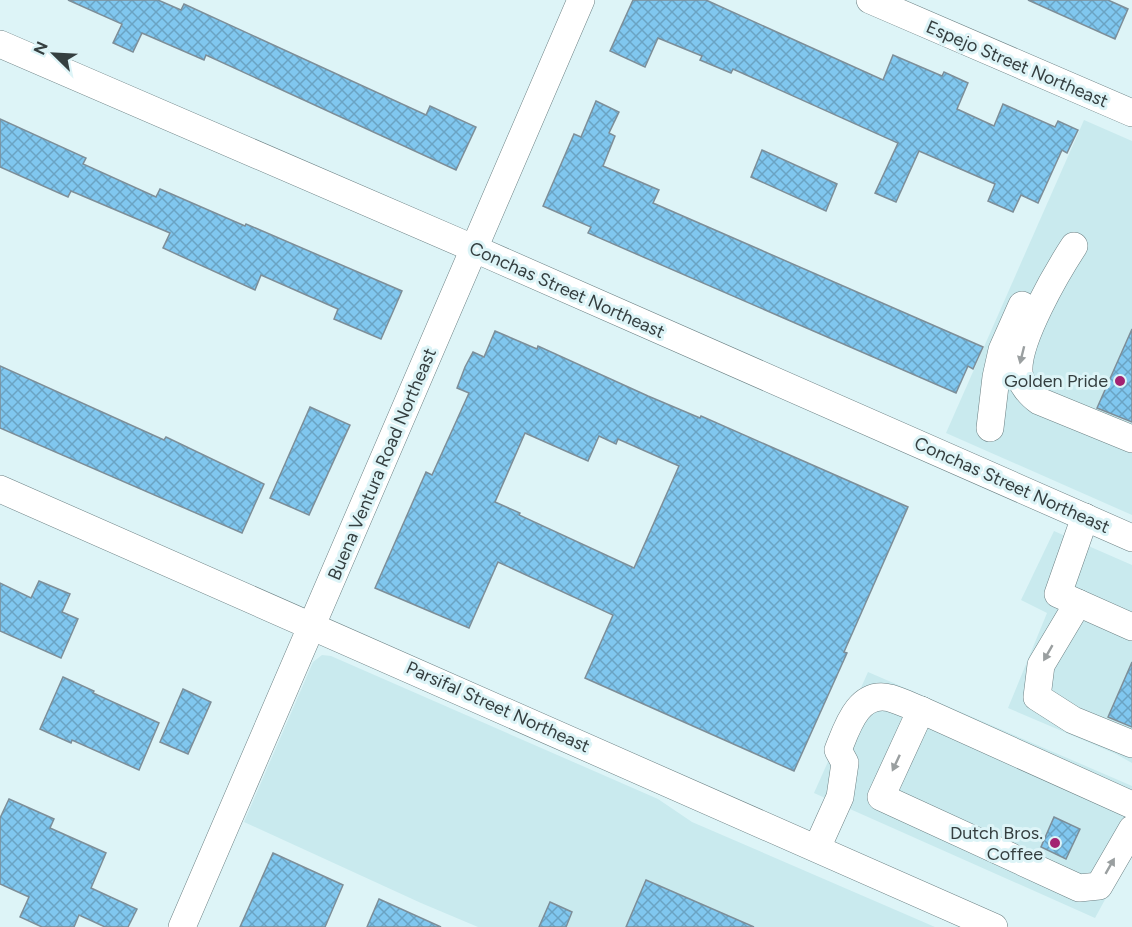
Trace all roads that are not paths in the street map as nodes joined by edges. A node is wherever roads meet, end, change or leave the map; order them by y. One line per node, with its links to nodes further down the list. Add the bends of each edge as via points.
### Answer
1 (581, 0): 5 (street, Buena Ventura Road Northeast)
2 (870, 0): 4 (street, Espejo Street Northeast)
3 (0, 44): 5 (street, Conchas Street Northeast)
4 (1132, 113)
5 (475, 249): 9 (street, Conchas Street Northeast); 12 (street, Buena Ventura Road Northeast)
6 (990, 428): 7 (street, one-way to 7, via 1002,350 1039,272 1056,254 1087,246 1045,296 1020,357 1019,373 1024,386 1039,401)
7 (1132, 439)
8 (0, 489): 12 (street, Parsifal Street Northeast)
9 (1085, 517): 10 (street, Conchas Street Northeast); 11 (street, via 1058,594)
10 (1132, 538)
11 (1078, 603): 13 (street); 15 (street, one-way to 15, via 1041,665 1037,697 1072,720)
12 (312, 625): 18 (street, Parsifal Street Northeast); 19 (street, Buena Ventura Road Northeast)
13 (1132, 627)
14 (921, 710): 16 (street); 17 (street, one-way to 17, via 881,797 1079,888 1099,886); 18 (street, via 888,697 873,698 856,708 838,750 845,764 840,797)
15 (1132, 744)
16 (1132, 805)
17 (1132, 829)
18 (817, 848): 20 (street, Parsifal Street Northeast)
19 (182, 927)
20 (994, 927)

